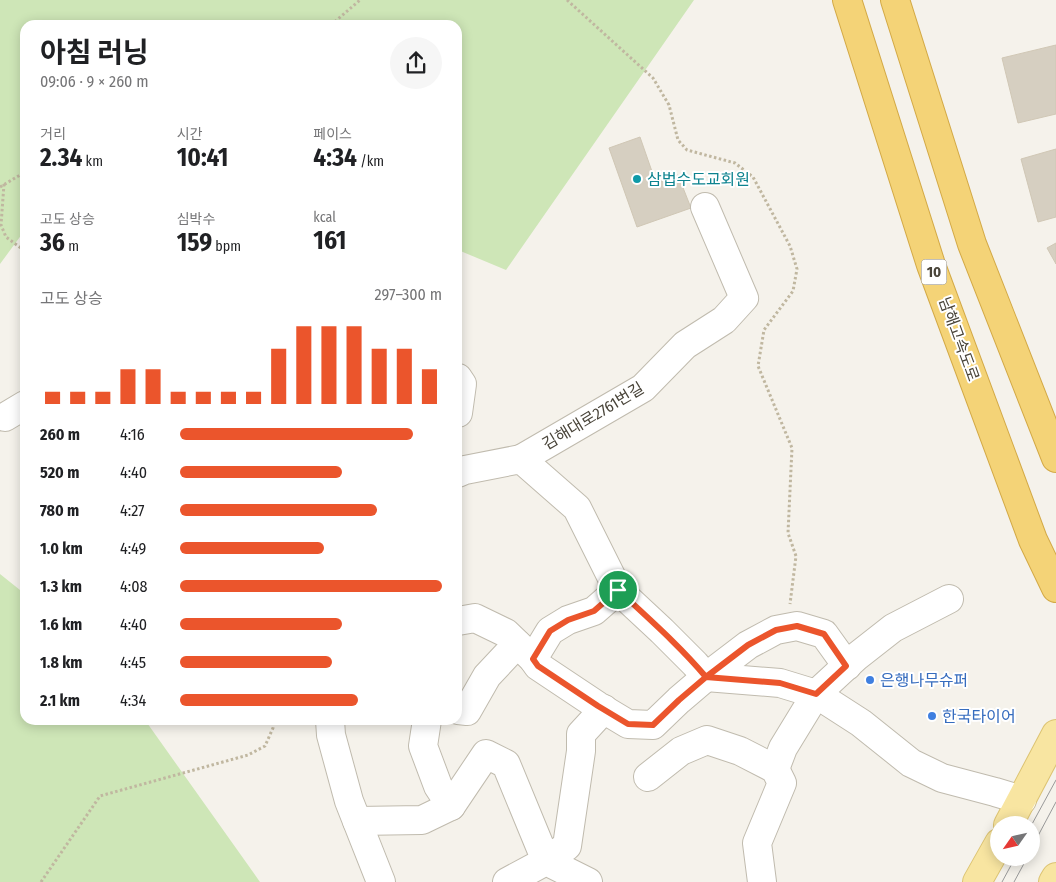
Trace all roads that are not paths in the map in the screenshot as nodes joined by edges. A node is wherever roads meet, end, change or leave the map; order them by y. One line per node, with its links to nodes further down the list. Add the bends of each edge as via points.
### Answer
1 (847, 0): 7 (highway, 남해고속도로 / 10, via 931,265 1033,540)
2 (895, 0): 4 (highway, via 972,244)
3 (705, 207): 5 (street, 김해대로2761번길, via 744,298 724,320 685,345 643,388)
4 (1056, 458)
5 (521, 459): 6 (street, 김해대로2761번길); 8 (street, 김해대로2761번길, via 577,508)
6 (462, 471)
7 (1056, 588)
8 (618, 590): 11 (street, via 594,611 568,620); 13 (street, 김해대로2761번길)
9 (949, 599): 12 (street, via 893,628)
10 (462, 620): 11 (street, via 475,618 506,633)
11 (525, 652): 15 (street, via 538,666); 16 (street, via 487,676 467,711)
12 (846, 666): 13 (street, via 824,634 797,626 776,630 748,645); 14 (street)
13 (706, 677): 14 (street, via 780,683); 15 (street, via 653,725 628,724)
14 (816, 694): 20 (street, via 783,748); 22 (street, via 861,723 911,763 942,778)
15 (604, 709): 27 (street, via 581,734 566,846)
16 (462, 710)
17 (330, 725): 25 (street)
18 (426, 725): 23 (street, via 423,746 438,786)
19 (1056, 734): 22 (main road)
20 (775, 769): 21 (street, via 740,751 707,740 681,750); 32 (street, via 782,783 757,843)
21 (648, 777)
22 (1022, 800): 24 (main road)
23 (451, 806): 25 (street, via 422,820); 27 (street, via 486,754 506,764)
24 (1013, 816)
25 (357, 822): 29 (street)
26 (990, 859): 33 (main road)
27 (546, 861): 30 (street); 31 (street)
28 (1056, 877): 34 (main road)
29 (381, 882)
30 (507, 882)
31 (588, 882)
32 (762, 882)
33 (977, 882)
34 (1054, 882)

